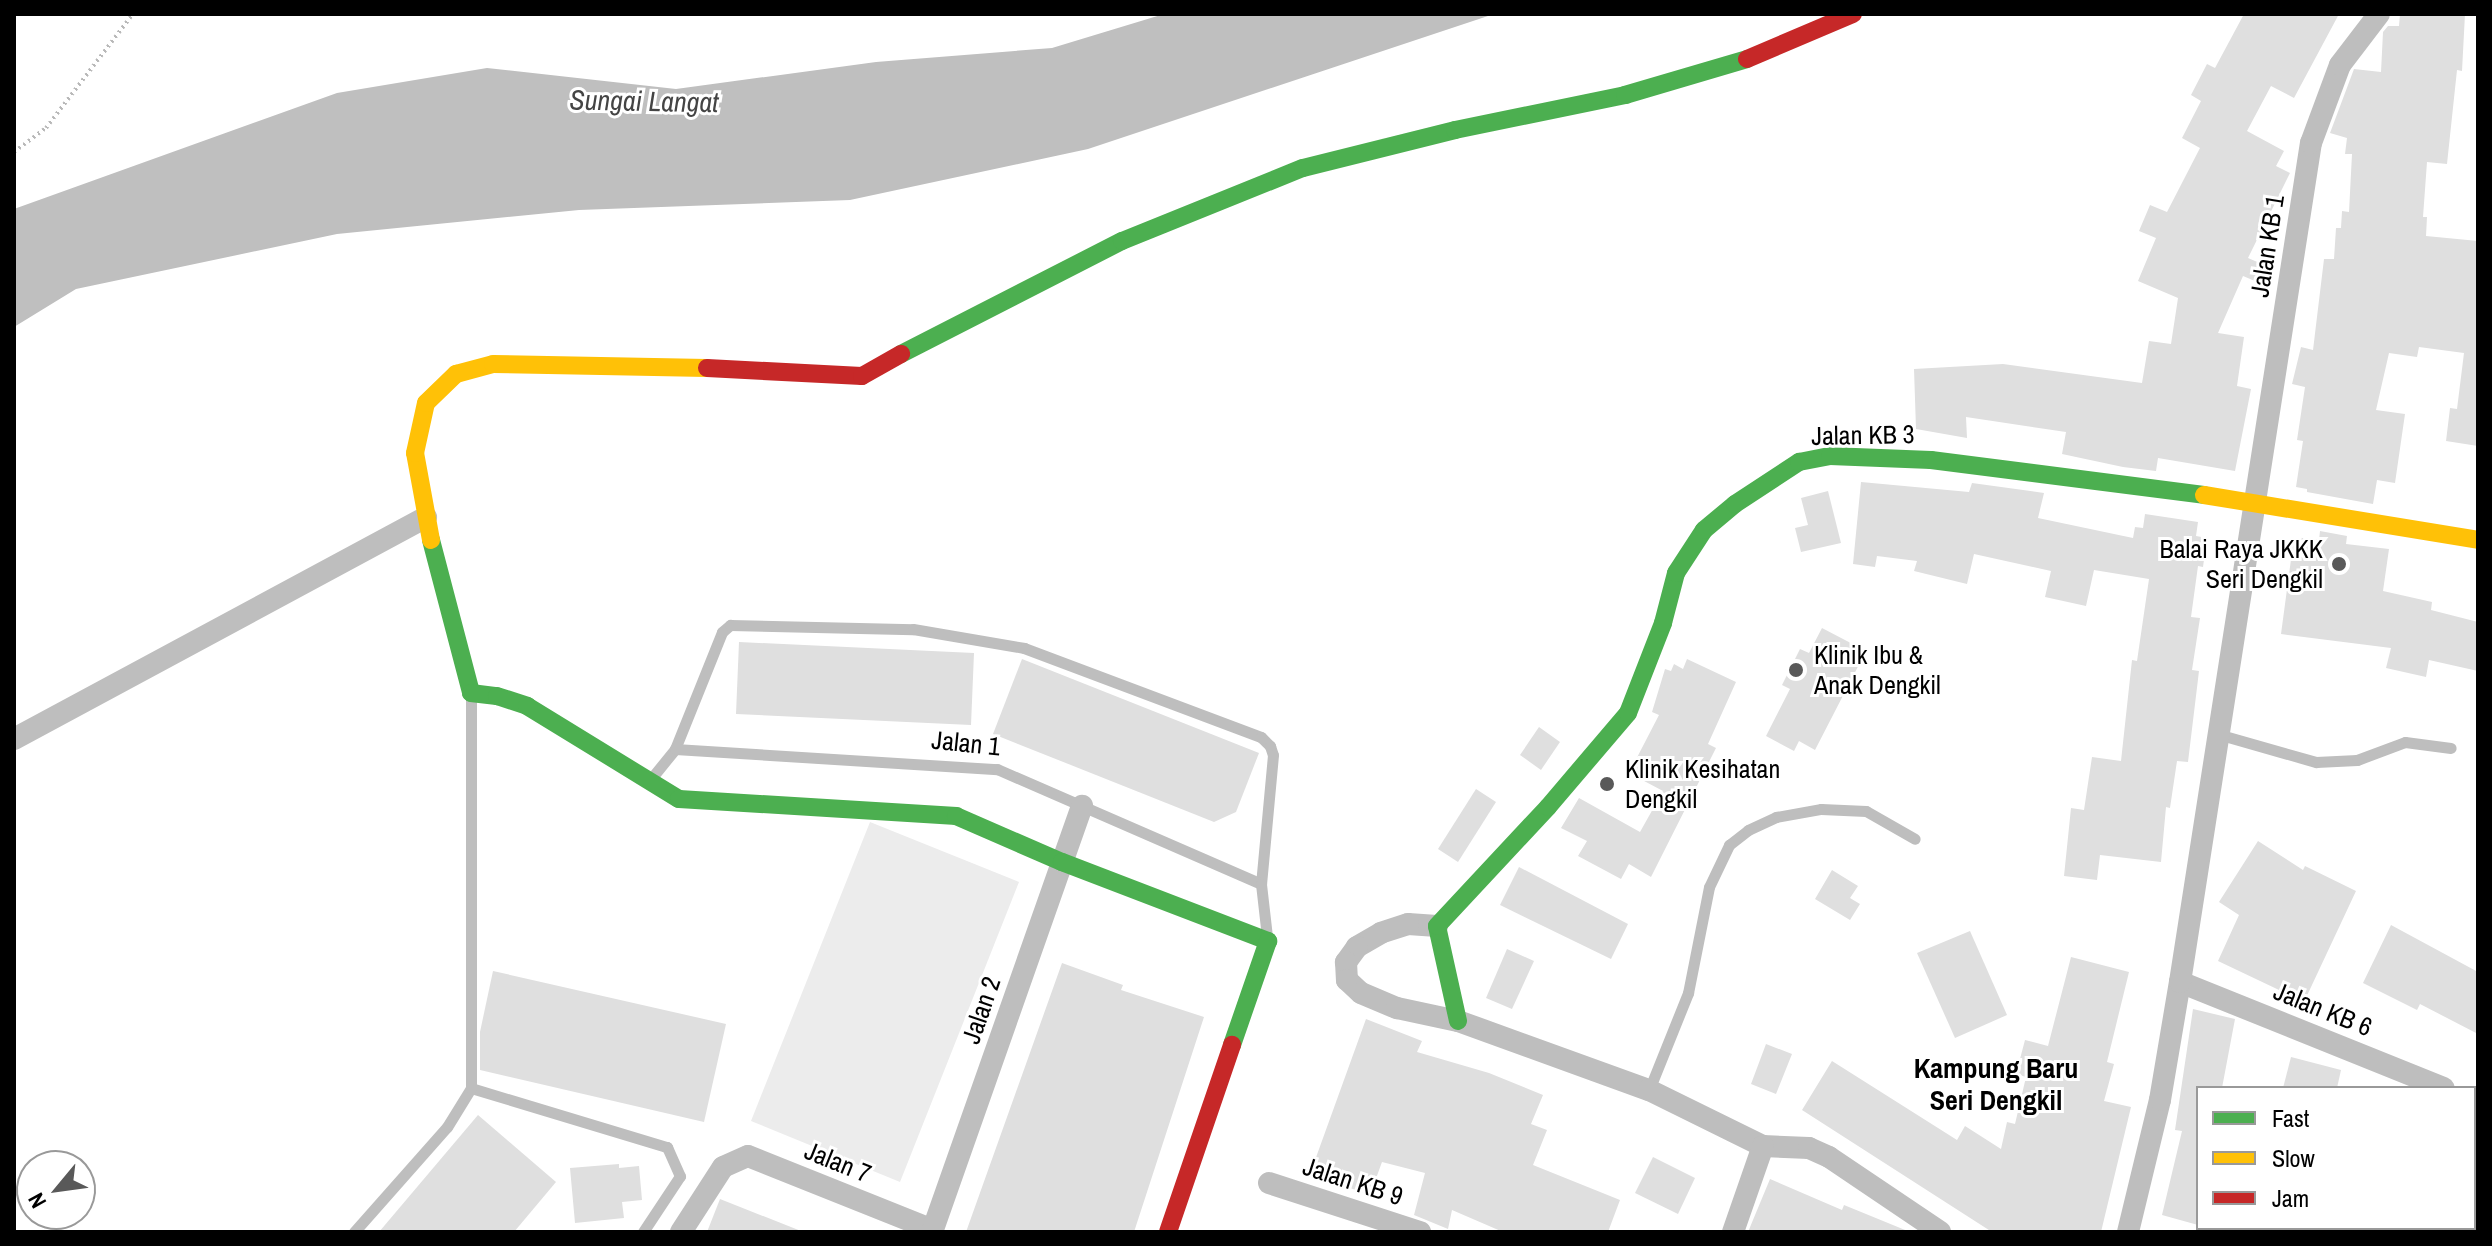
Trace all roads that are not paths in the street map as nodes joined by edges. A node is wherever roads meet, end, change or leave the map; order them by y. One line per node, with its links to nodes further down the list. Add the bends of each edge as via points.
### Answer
1 (1853, 14): 4 (street, via 1754,57 1625,95 1303,168 1122,241 862,376 509,364 456,374 426,403 415,453)
2 (2379, 14): 3 (street, Jalan KB 1, via 2340,65 2311,143)
3 (2257, 502): 5 (street, Jalan KB 3); 7 (street, Jalan KB 1); 16 (street, Jalan KB 3, via 1931,460 1830,456 1799,462 1704,530 1676,573 1628,713)
4 (426, 517): 6 (street); 8 (street)
5 (2478, 540)
6 (471, 693): 11 (street, via 527,706); 21 (lane)
7 (2221, 735): 9 (lane, via 2316,762 2357,760 2405,742); 18 (street, Jalan KB 1)
8 (14, 739)
9 (2451, 748)
10 (675, 749): 11 (lane); 12 (lane, Jalan 1, via 997,769); 15 (lane, via 722,632 730,625 913,629 1024,648 1261,737 1273,755)
11 (649, 782): 14 (street, via 679,799 956,816)
12 (1082, 806): 14 (street, Jalan 2); 15 (lane, Jalan 1)
13 (1915, 839): 22 (lane, via 1866,811 1821,809 1776,817 1729,845 1709,887 1688,993)
14 (1062, 862): 17 (street); 25 (street, Jalan 2)
15 (1261, 884): 17 (lane)
16 (1437, 926): 19 (street); 19 (street, via 1408,924 1357,947 1346,962 1347,980 1361,993 1397,1008)
17 (1268, 941): 29 (street)
18 (2180, 982): 20 (street, Jalan KB 6); 33 (street, Jalan KB 1, via 2160,1100)
19 (1458, 1021): 22 (street)
20 (2439, 1086)
21 (471, 1088): 26 (lane, via 447,1127); 27 (lane, via 667,1147 680,1176)
22 (1649, 1090): 23 (street)
23 (1763, 1146): 31 (street); 32 (street, via 1809,1148 1829,1157)
24 (1269, 1183): 30 (street, Jalan KB 9)
25 (932, 1231): 28 (street, Jalan 7, via 748,1156 723,1167)
26 (354, 1232)
27 (643, 1232)
28 (681, 1232)
29 (1168, 1232)
30 (1420, 1232)
31 (1733, 1232)
32 (1940, 1232)
33 (2128, 1232)

